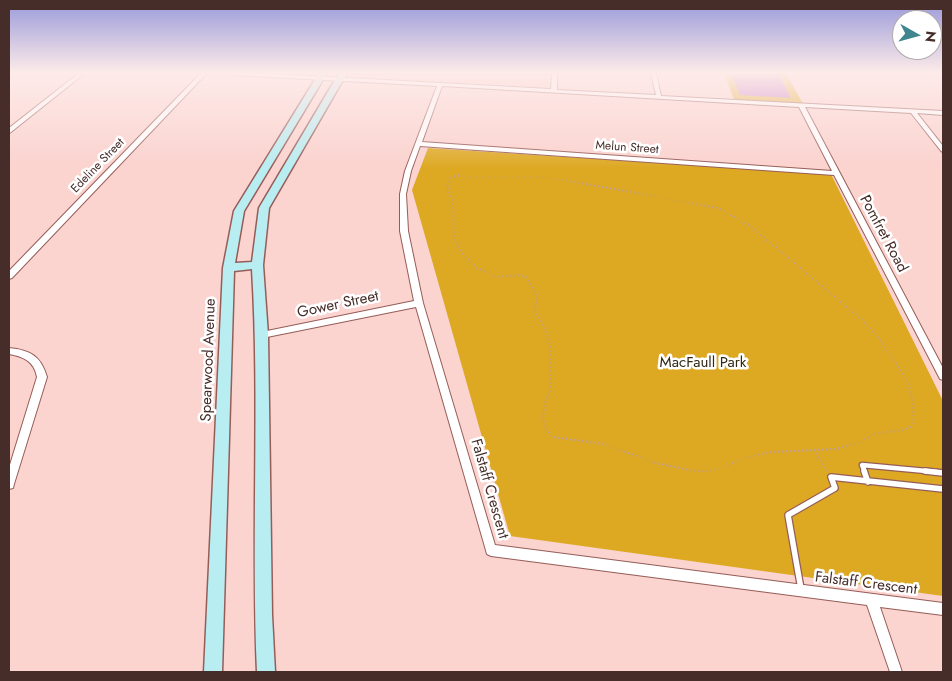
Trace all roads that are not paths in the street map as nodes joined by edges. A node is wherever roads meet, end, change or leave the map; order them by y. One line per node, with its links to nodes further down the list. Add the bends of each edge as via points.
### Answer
1 (43, 105): 10 (street)
2 (173, 105): 16 (street, Edeline Street)
3 (303, 105): 15 (main road, Spearwood Avenue, via 239,211)
4 (324, 105): 14 (main road, via 264,208)
5 (432, 105): 11 (street, Falstaff Crescent)
6 (797, 105): 7 (street)
7 (801, 105): 8 (street); 13 (street, Pomfret Road)
8 (913, 112): 9 (street); 12 (street)
9 (943, 113)
10 (9, 132)
11 (418, 144): 13 (street, Melun Street); 17 (street, Falstaff Crescent, via 403,194 402,212)
12 (943, 150)
13 (835, 173): 20 (street, Pomfret Road)
14 (257, 264): 15 (main road); 18 (main road)
15 (229, 268): 28 (main road, Spearwood Avenue)
16 (9, 276)
17 (419, 303): 18 (street, Gower Street); 25 (street, Falstaff Crescent, via 491,550)
18 (262, 335): 29 (main road)
19 (9, 351): 23 (street, via 27,354 34,359 41,367 42,378)
20 (943, 376)
21 (943, 473): 22 (lane, via 862,464)
22 (868, 482): 24 (lane); 25 (lane, via 831,477 834,488 788,515)
23 (9, 484)
24 (943, 489)
25 (801, 590): 26 (street, Falstaff Crescent)
26 (871, 599): 27 (street, Falstaff Crescent); 30 (street)
27 (943, 609)
28 (213, 672)
29 (266, 672)
30 (896, 672)

